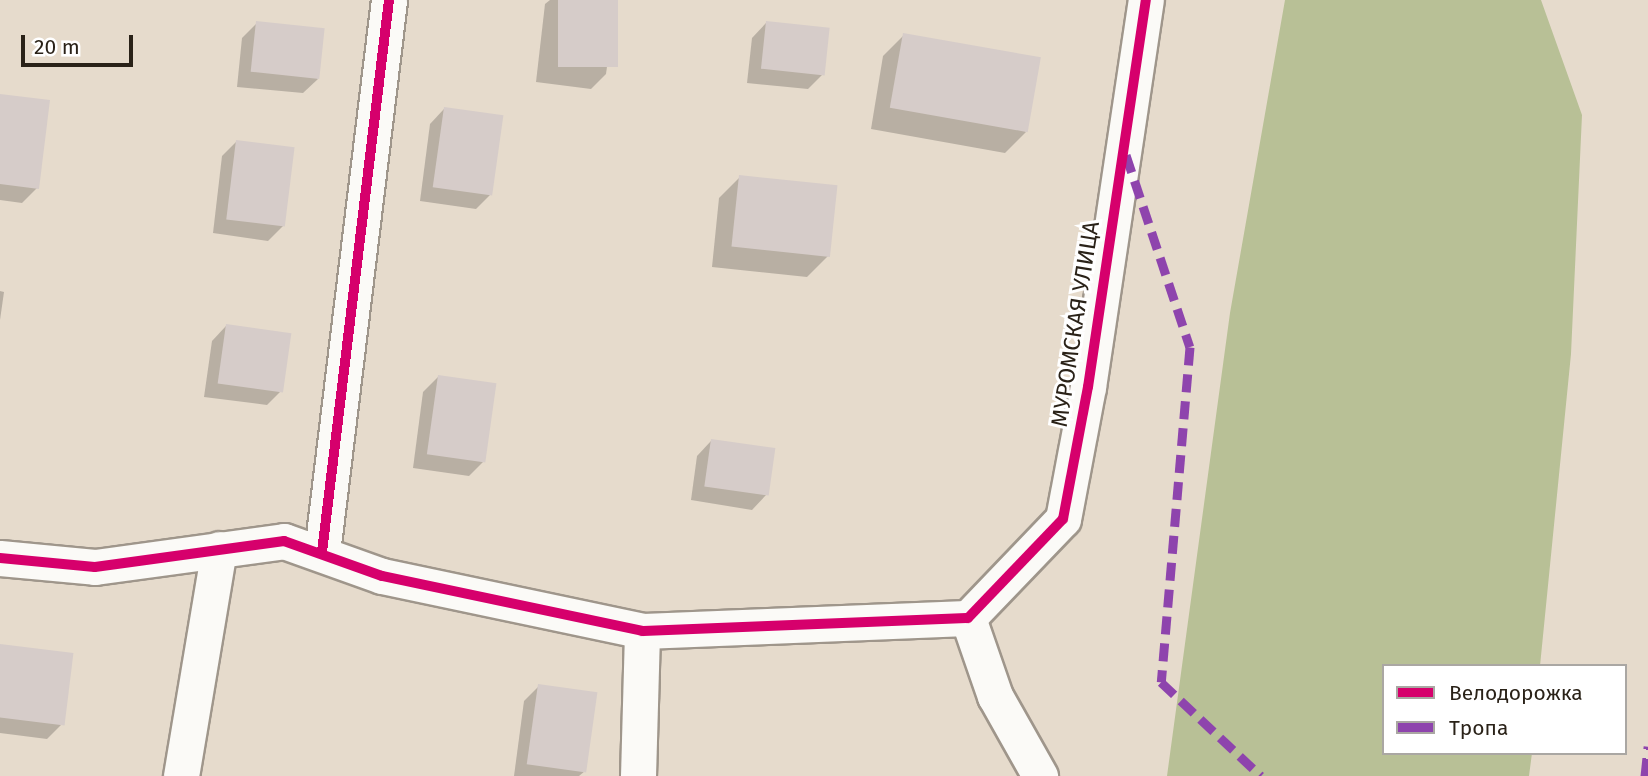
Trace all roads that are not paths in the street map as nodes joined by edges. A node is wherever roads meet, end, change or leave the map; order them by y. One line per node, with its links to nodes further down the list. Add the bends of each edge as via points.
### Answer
1 (389, 0): 4 (street)
2 (1146, 0): 6 (street, МУРОМСКАЯ УЛИЦА, via 1088,387 1063,520)
3 (219, 549): 4 (street, via 284,541); 5 (street, via 95,567); 8 (street)
4 (322, 552): 7 (street, via 382,576)
5 (0, 558)
6 (968, 618): 7 (street); 10 (street, via 996,696)
7 (642, 631): 9 (street)
8 (181, 776)
9 (638, 776)
10 (1040, 776)

